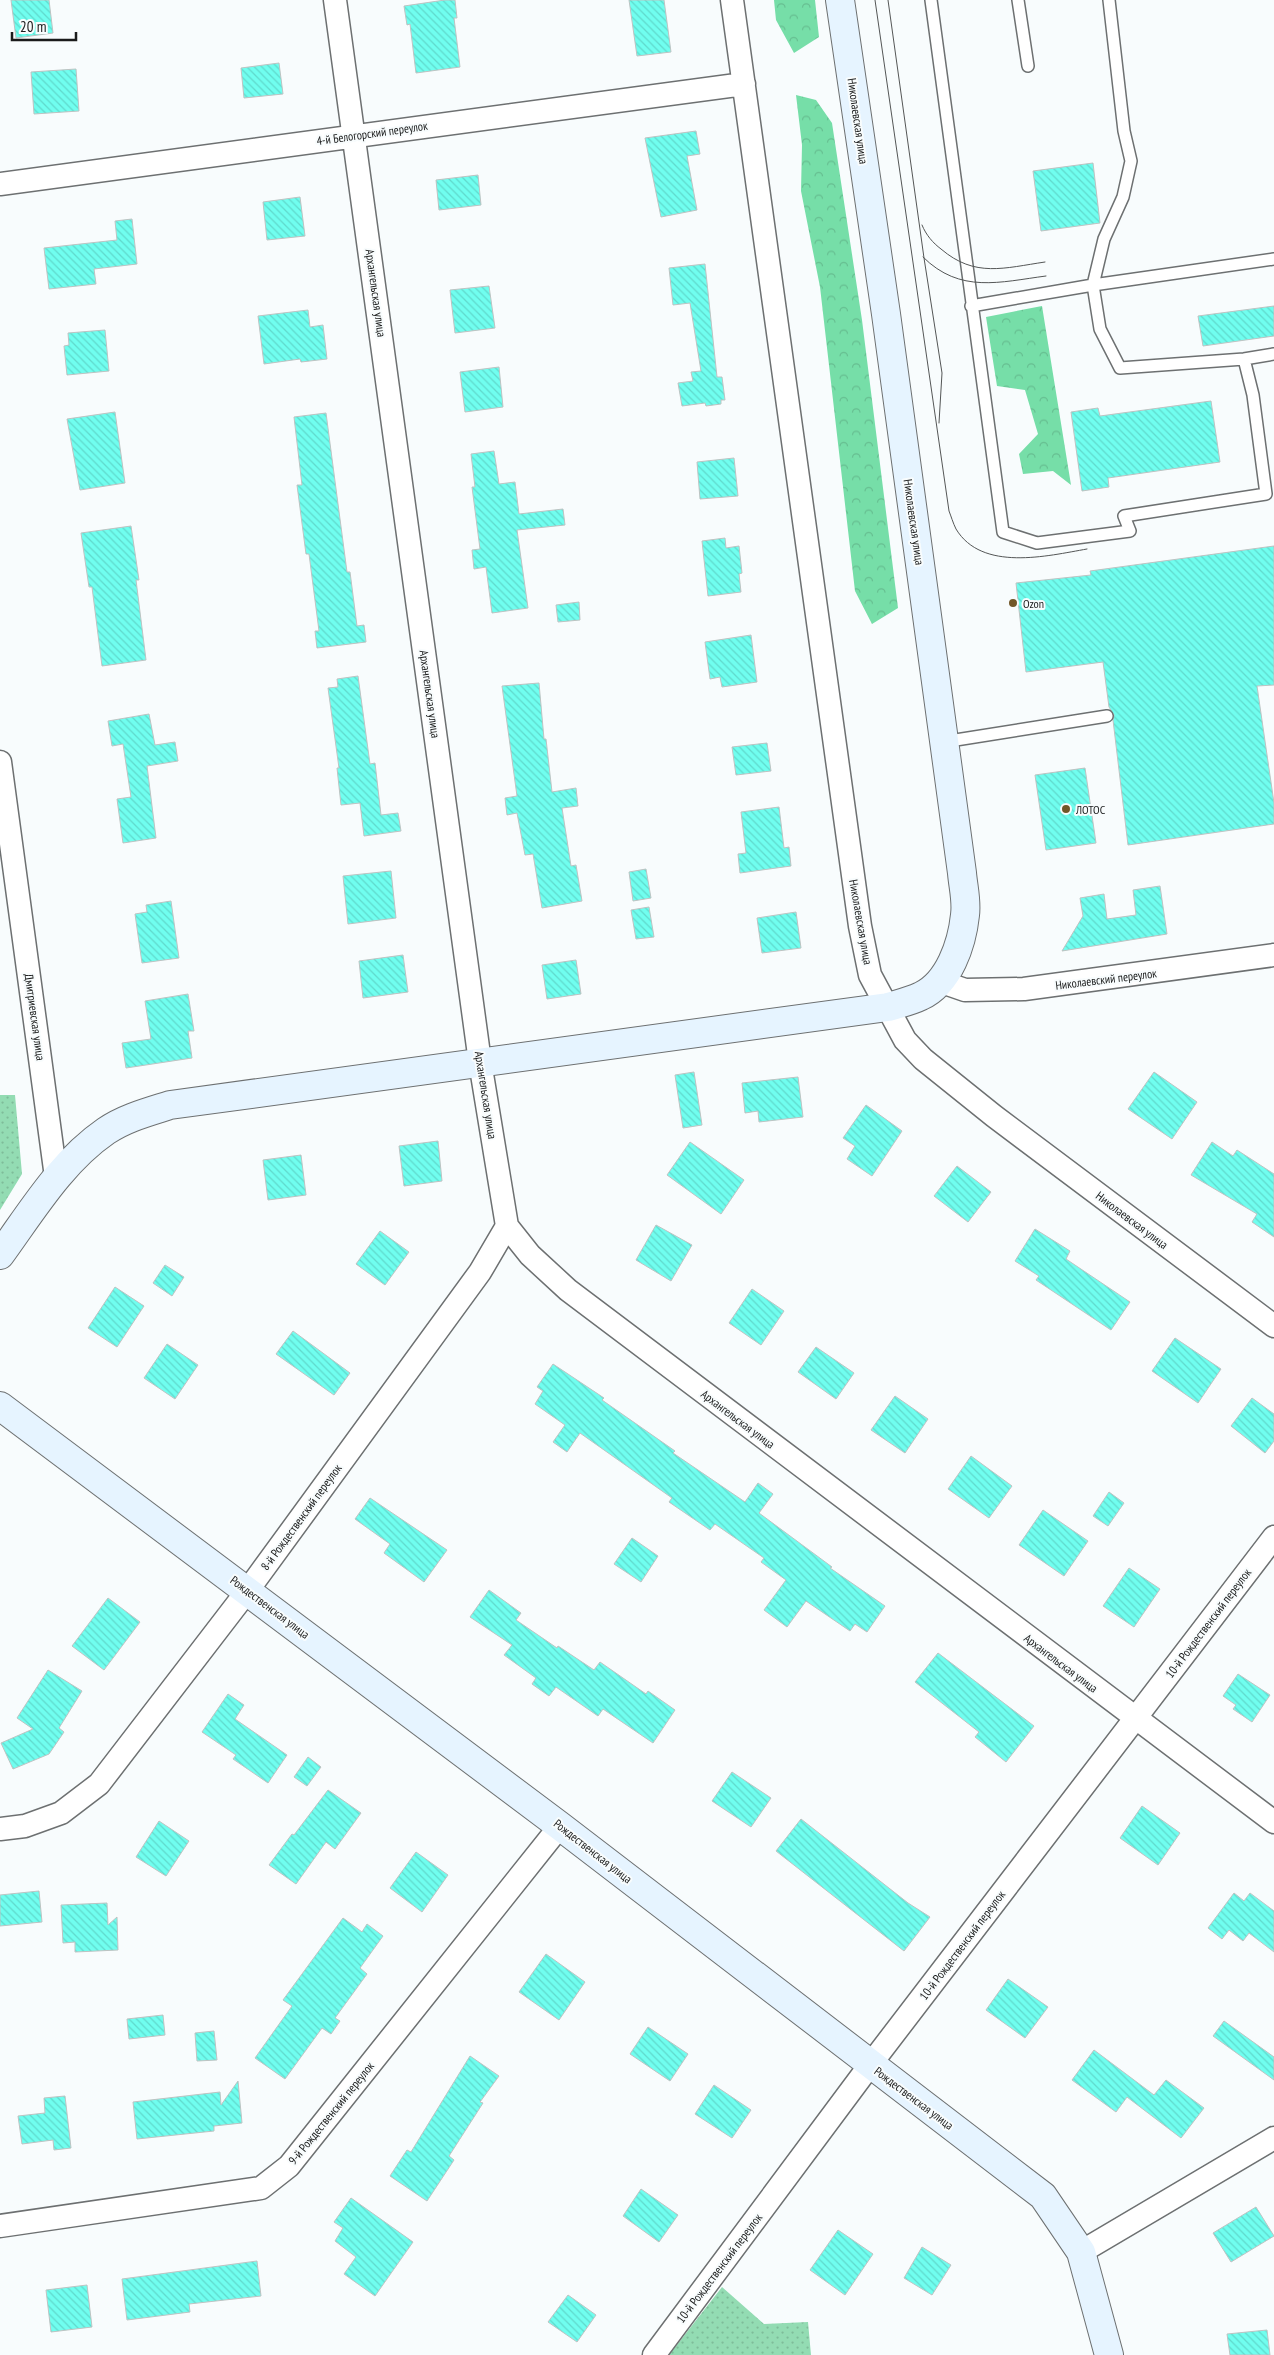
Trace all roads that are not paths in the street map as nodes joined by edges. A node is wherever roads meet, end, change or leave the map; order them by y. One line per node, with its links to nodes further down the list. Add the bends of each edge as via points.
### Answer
1 (335, 0): 9 (street, Архангельская улица)
2 (732, 0): 8 (street, Николаевская улица)
3 (840, 0): 17 (main road, Николаевская улица)
4 (931, 0): 13 (lane)
5 (1018, 0): 7 (lane)
6 (1109, 0): 12 (lane, via 1124,131 1132,161 1123,197 1104,239)
7 (1028, 66)
8 (744, 84): 9 (street, 4-й Белогорский переулок); 21 (street, Николаевская улица, via 860,926 870,975)
9 (355, 135): 10 (street, 4-й Белогорский переулок); 22 (street, Архангельская улица)
10 (0, 184)
11 (1274, 259): 12 (lane)
12 (1093, 285): 13 (lane); 15 (lane, via 1100,329 1120,368)
13 (971, 306): 15 (lane, via 1003,532 1037,543 1130,531 1124,516 1266,494 1253,395)
14 (1274, 354): 15 (lane)
15 (1244, 359)
16 (1107, 716): 17 (lane)
17 (943, 742): 20 (main road, Николаевская улица, via 966,913 961,940)
18 (0, 762): 23 (street, Дмитриевская улица)
19 (1274, 955): 20 (street, Николаевский переулок, via 1024,990 966,990)
20 (939, 981): 21 (main road, Николаевская улица, via 922,996)
21 (888, 1007): 22 (main road); 26 (street, Николаевская улица, via 905,1040 924,1059 994,1116)
22 (480, 1062): 23 (main road, via 170,1105 135,1116 107,1130); 24 (street, Архангельская улица)
23 (56, 1177): 25 (main road)
24 (507, 1226): 29 (street, 8-й Рождественский переулок, via 480,1272); 30 (street, Архангельская улица, via 530,1255 568,1290)
25 (0, 1255)
26 (1274, 1326)
27 (0, 1406): 29 (main road, Рождественская улица)
28 (1274, 1537): 30 (street, 10-й Рождественский переулок)
29 (248, 1590): 32 (main road, Рождественская улица); 33 (street, 8-й Рождественский переулок, via 99,1784 61,1813 25,1826)
30 (1135, 1719): 31 (street, Архангельская улица); 34 (street, 10-й Рождественский переулок)
31 (1274, 1822)
32 (560, 1826): 34 (main road, Рождественская улица); 36 (street, 9-й Рождественский переулок, via 289,2166 261,2188)
33 (0, 1829)
34 (870, 2065): 37 (main road, Рождественская улица, via 1043,2196); 38 (street, 10-й Рождественский переулок)
35 (1274, 2138): 37 (street)
36 (0, 2226)
37 (1081, 2252): 39 (main road, Рождественская улица)
38 (654, 2355)
39 (1109, 2355)

